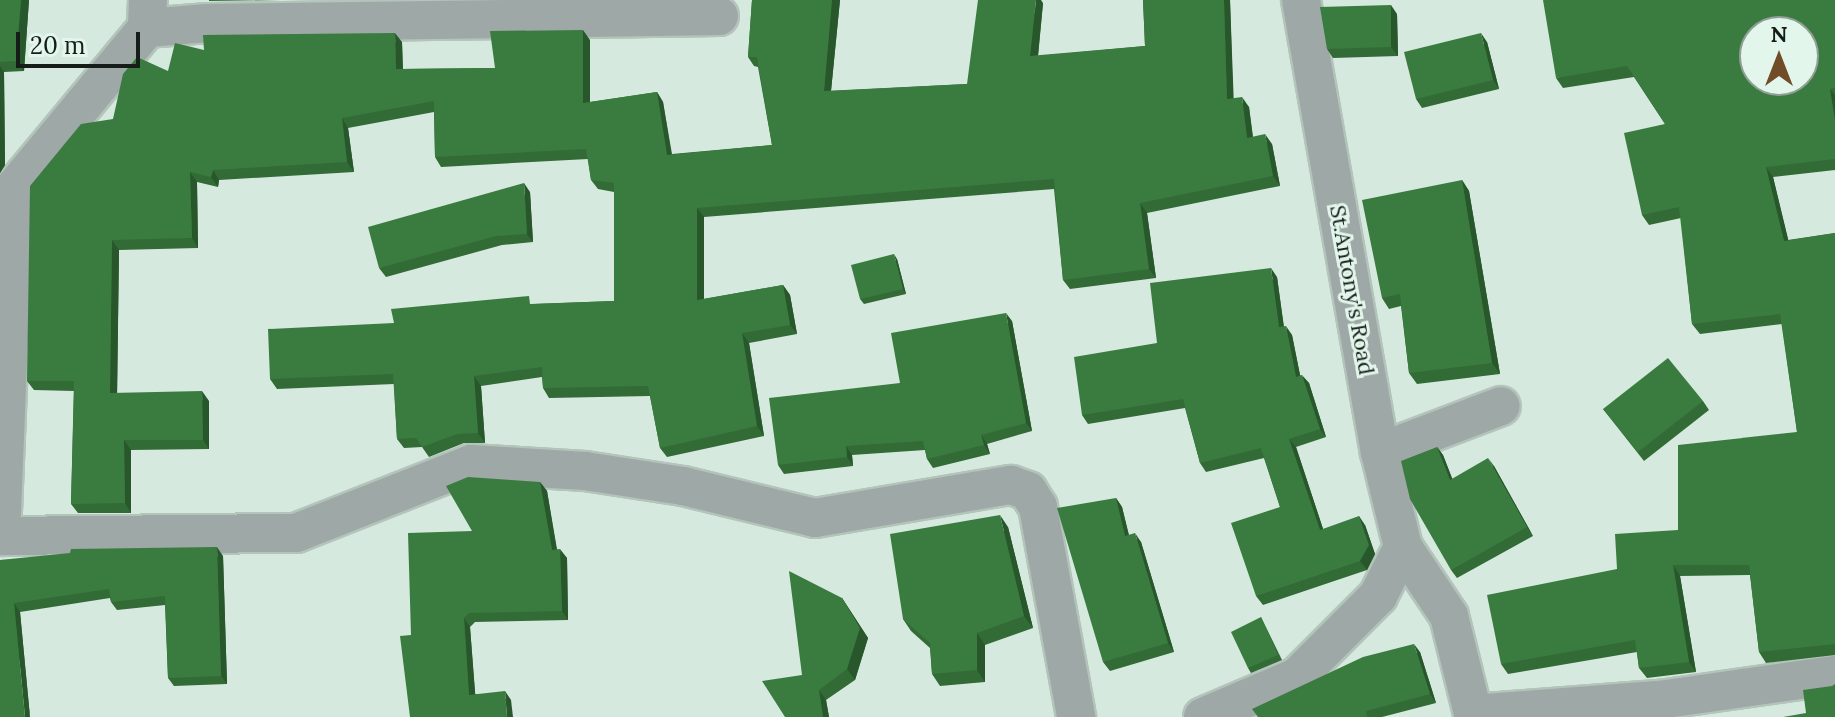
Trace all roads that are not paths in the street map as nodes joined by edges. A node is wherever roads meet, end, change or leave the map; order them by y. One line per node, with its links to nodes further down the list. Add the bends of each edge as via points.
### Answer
1 (1301, 0): 5 (street, St.Antony's Road)
2 (147, 14): 3 (street, via 208,23); 6 (street, via 15,187)
3 (719, 16)
4 (1501, 406): 5 (street)
5 (1380, 452): 7 (street)
6 (1, 536): 10 (street, via 296,533 471,464 585,471 683,486 815,518 1011,485 1028,491 1038,507)
7 (1403, 547): 9 (street, via 1449,616); 11 (street, via 1378,596 1297,677)
8 (1835, 675): 9 (street, via 1666,699)
9 (1473, 715)
10 (1076, 717)
11 (1203, 717)

